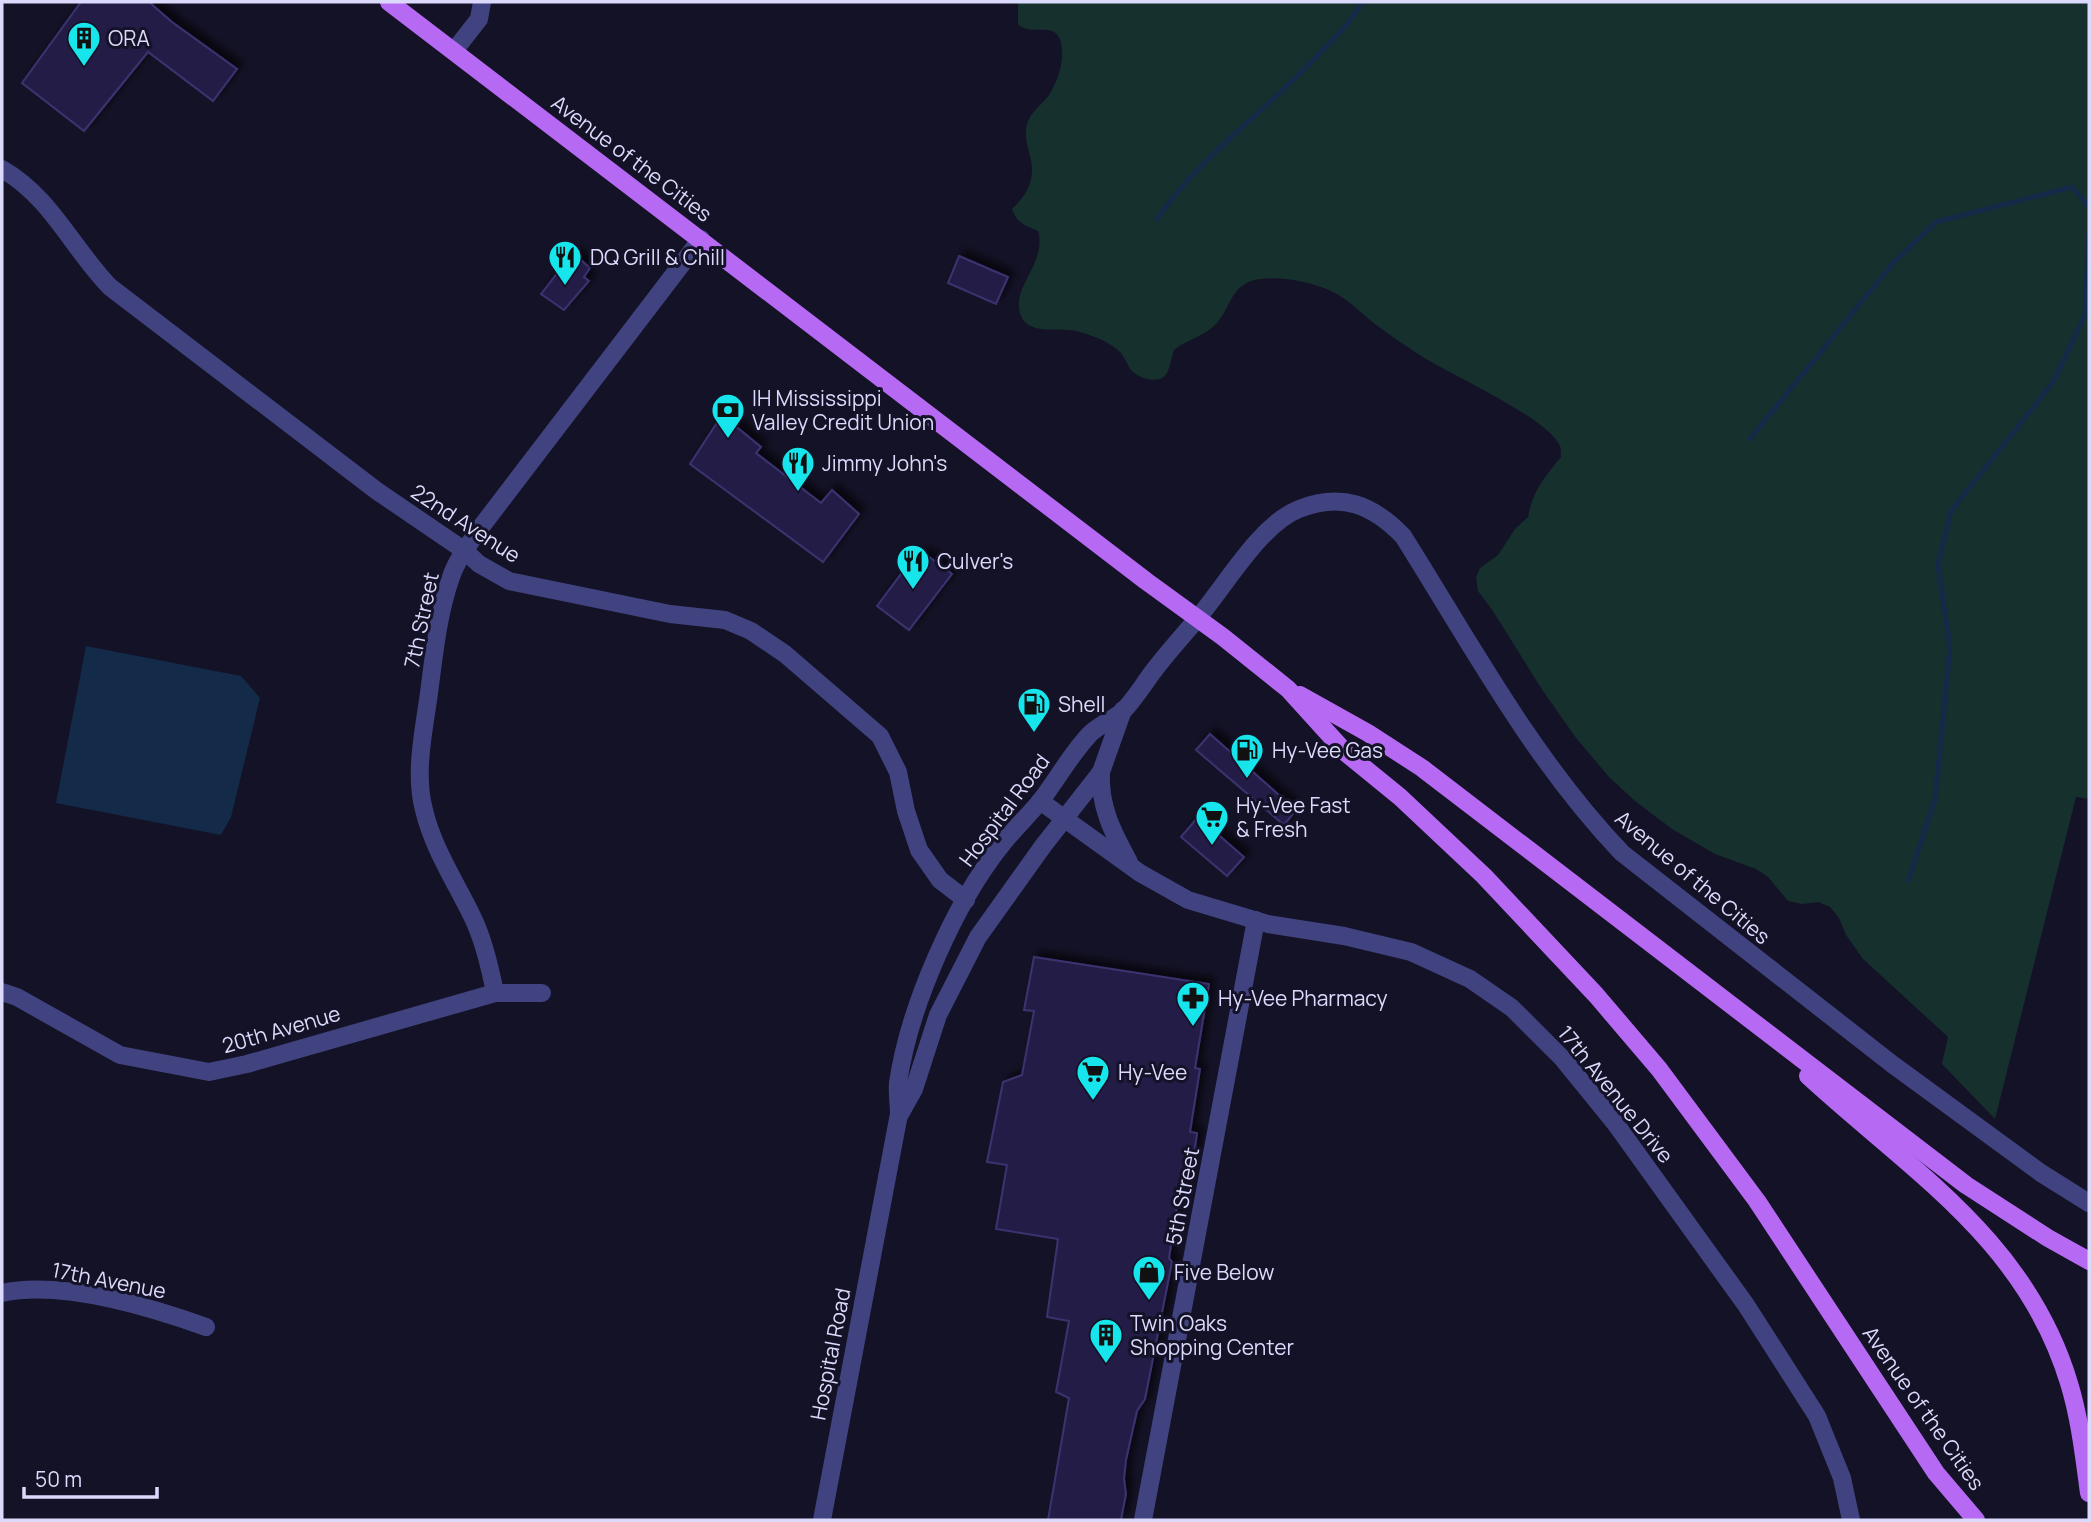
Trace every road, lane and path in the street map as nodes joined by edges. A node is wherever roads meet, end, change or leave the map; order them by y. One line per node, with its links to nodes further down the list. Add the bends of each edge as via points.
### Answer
1 (389, 2): 3 (main road, Avenue of the Cities)
2 (482, 2): 3 (street, via 479,19)
3 (454, 51): 5 (main road, Avenue of the Cities)
4 (2, 169): 7 (street, 22nd Avenue, via 43,201 95,271 120,295 377,491)
5 (701, 239): 7 (street, 7th Street); 8 (main road, Avenue of the Cities)
6 (915, 404): 8 (main road, Avenue of the Cities)
7 (465, 551): 16 (street, 22nd Avenue, via 509,581 670,614 725,620 785,654 880,736 898,772 919,850 940,880); 19 (street, 7th Street, via 451,578 436,640 420,778 423,809 440,856 473,918)
8 (1146, 581): 9 (main road, Avenue of the Cities)
9 (1198, 619): 10 (main road, Avenue of the Cities); 11 (street, Hospital Road); 23 (street, Avenue of the Cities, via 1270,528 1299,509 1335,500 1353,502 1386,518 1404,536 1545,760 1622,853 1903,1072)
10 (1288, 689): 21 (main road, Avenue of the Cities, via 1422,768); 31 (main road, Avenue of the Cities, via 1346,753 1400,797 1493,886 1597,995 1659,1069 1757,1201 1936,1474)
11 (1123, 710): 12 (street, Hospital Road); 13 (street, Hospital Road, via 1090,734)
12 (1101, 772): 14 (street, Hospital Road); 15 (street, via 1103,806)
13 (1040, 801): 14 (street, 17th Avenue Drive); 16 (street, Hospital Road, via 1002,844)
14 (1064, 819): 15 (street, 17th Avenue Drive); 22 (street, Hospital Road, via 978,937 938,1015 914,1088)
15 (1130, 865): 17 (street, 17th Avenue Drive, via 1188,900)
16 (966, 900): 22 (street, Hospital Road, via 916,1009 898,1085)
17 (1256, 920): 29 (street, 5th Street); 30 (street, 17th Avenue Drive, via 1378,944 1442,965 1489,990 1563,1059 1615,1123 1746,1305 1817,1416 1842,1478)
18 (2, 992): 19 (street, 20th Avenue, via 120,1055 209,1072)
19 (495, 993): 20 (street, 20th Avenue)
20 (542, 993)
21 (1730, 1004): 24 (main road, Avenue of the Cities, via 1975,1191); 27 (main road, Avenue of the Cities, via 1950,1199 1998,1250 2042,1316 2056,1348 2080,1423)
22 (899, 1114): 28 (street, Hospital Road)
23 (2089, 1203)
24 (2089, 1261)
25 (2, 1293): 26 (street, 17th Avenue, via 58,1291 136,1304)
26 (206, 1327)
27 (2089, 1493)
28 (822, 1520)
29 (1143, 1520)
30 (1851, 1520)
31 (1976, 1520)

